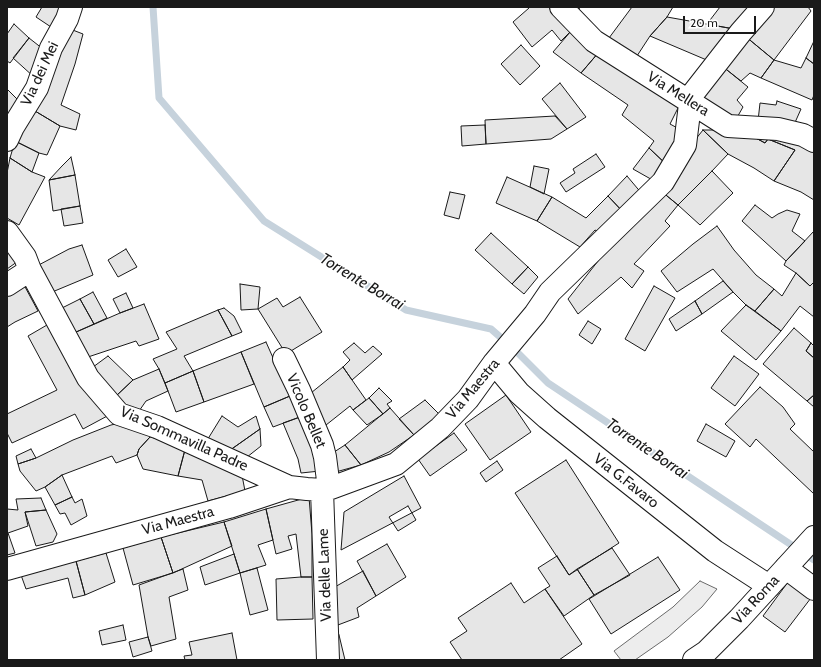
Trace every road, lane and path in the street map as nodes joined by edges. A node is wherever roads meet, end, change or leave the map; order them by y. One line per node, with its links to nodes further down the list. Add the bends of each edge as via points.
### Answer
1 (71, 7): 5 (street, Via dei Mei, via 51,48 37,88)
2 (561, 7): 4 (street, Via Mellera, via 594,41)
3 (764, 7): 4 (street, Via Maestra, via 691,96)
4 (690, 102): 6 (street, Via Mellera, via 728,126 778,129); 10 (street, Via Maestra, via 685,145 663,182 550,292)
5 (7, 140)
6 (814, 140)
7 (7, 232): 8 (street, Via Sommavilla Padre, via 25,257)
8 (30, 270): 9 (street); 12 (street, Via Sommavilla Padre, via 88,378 119,414 157,427)
9 (7, 285)
10 (499, 357): 13 (street, Via Maestra, via 468,399 440,428 396,464); 17 (street, Via G.Favaro, via 519,393 547,418 715,551)
11 (284, 359): 13 (street, Vicolo Bellet, via 322,445)
12 (289, 487): 13 (street, Via Maestra); 16 (street, Via Maestra, via 229,507)
13 (326, 489): 19 (street, Via delle Lame)
14 (814, 537): 15 (street, Via Roma)
15 (789, 564): 17 (street, Via Roma); 18 (street)
16 (7, 569)
17 (769, 586): 20 (street, Via Roma, via 706,652)
18 (814, 589)
19 (328, 660)
20 (694, 660)

